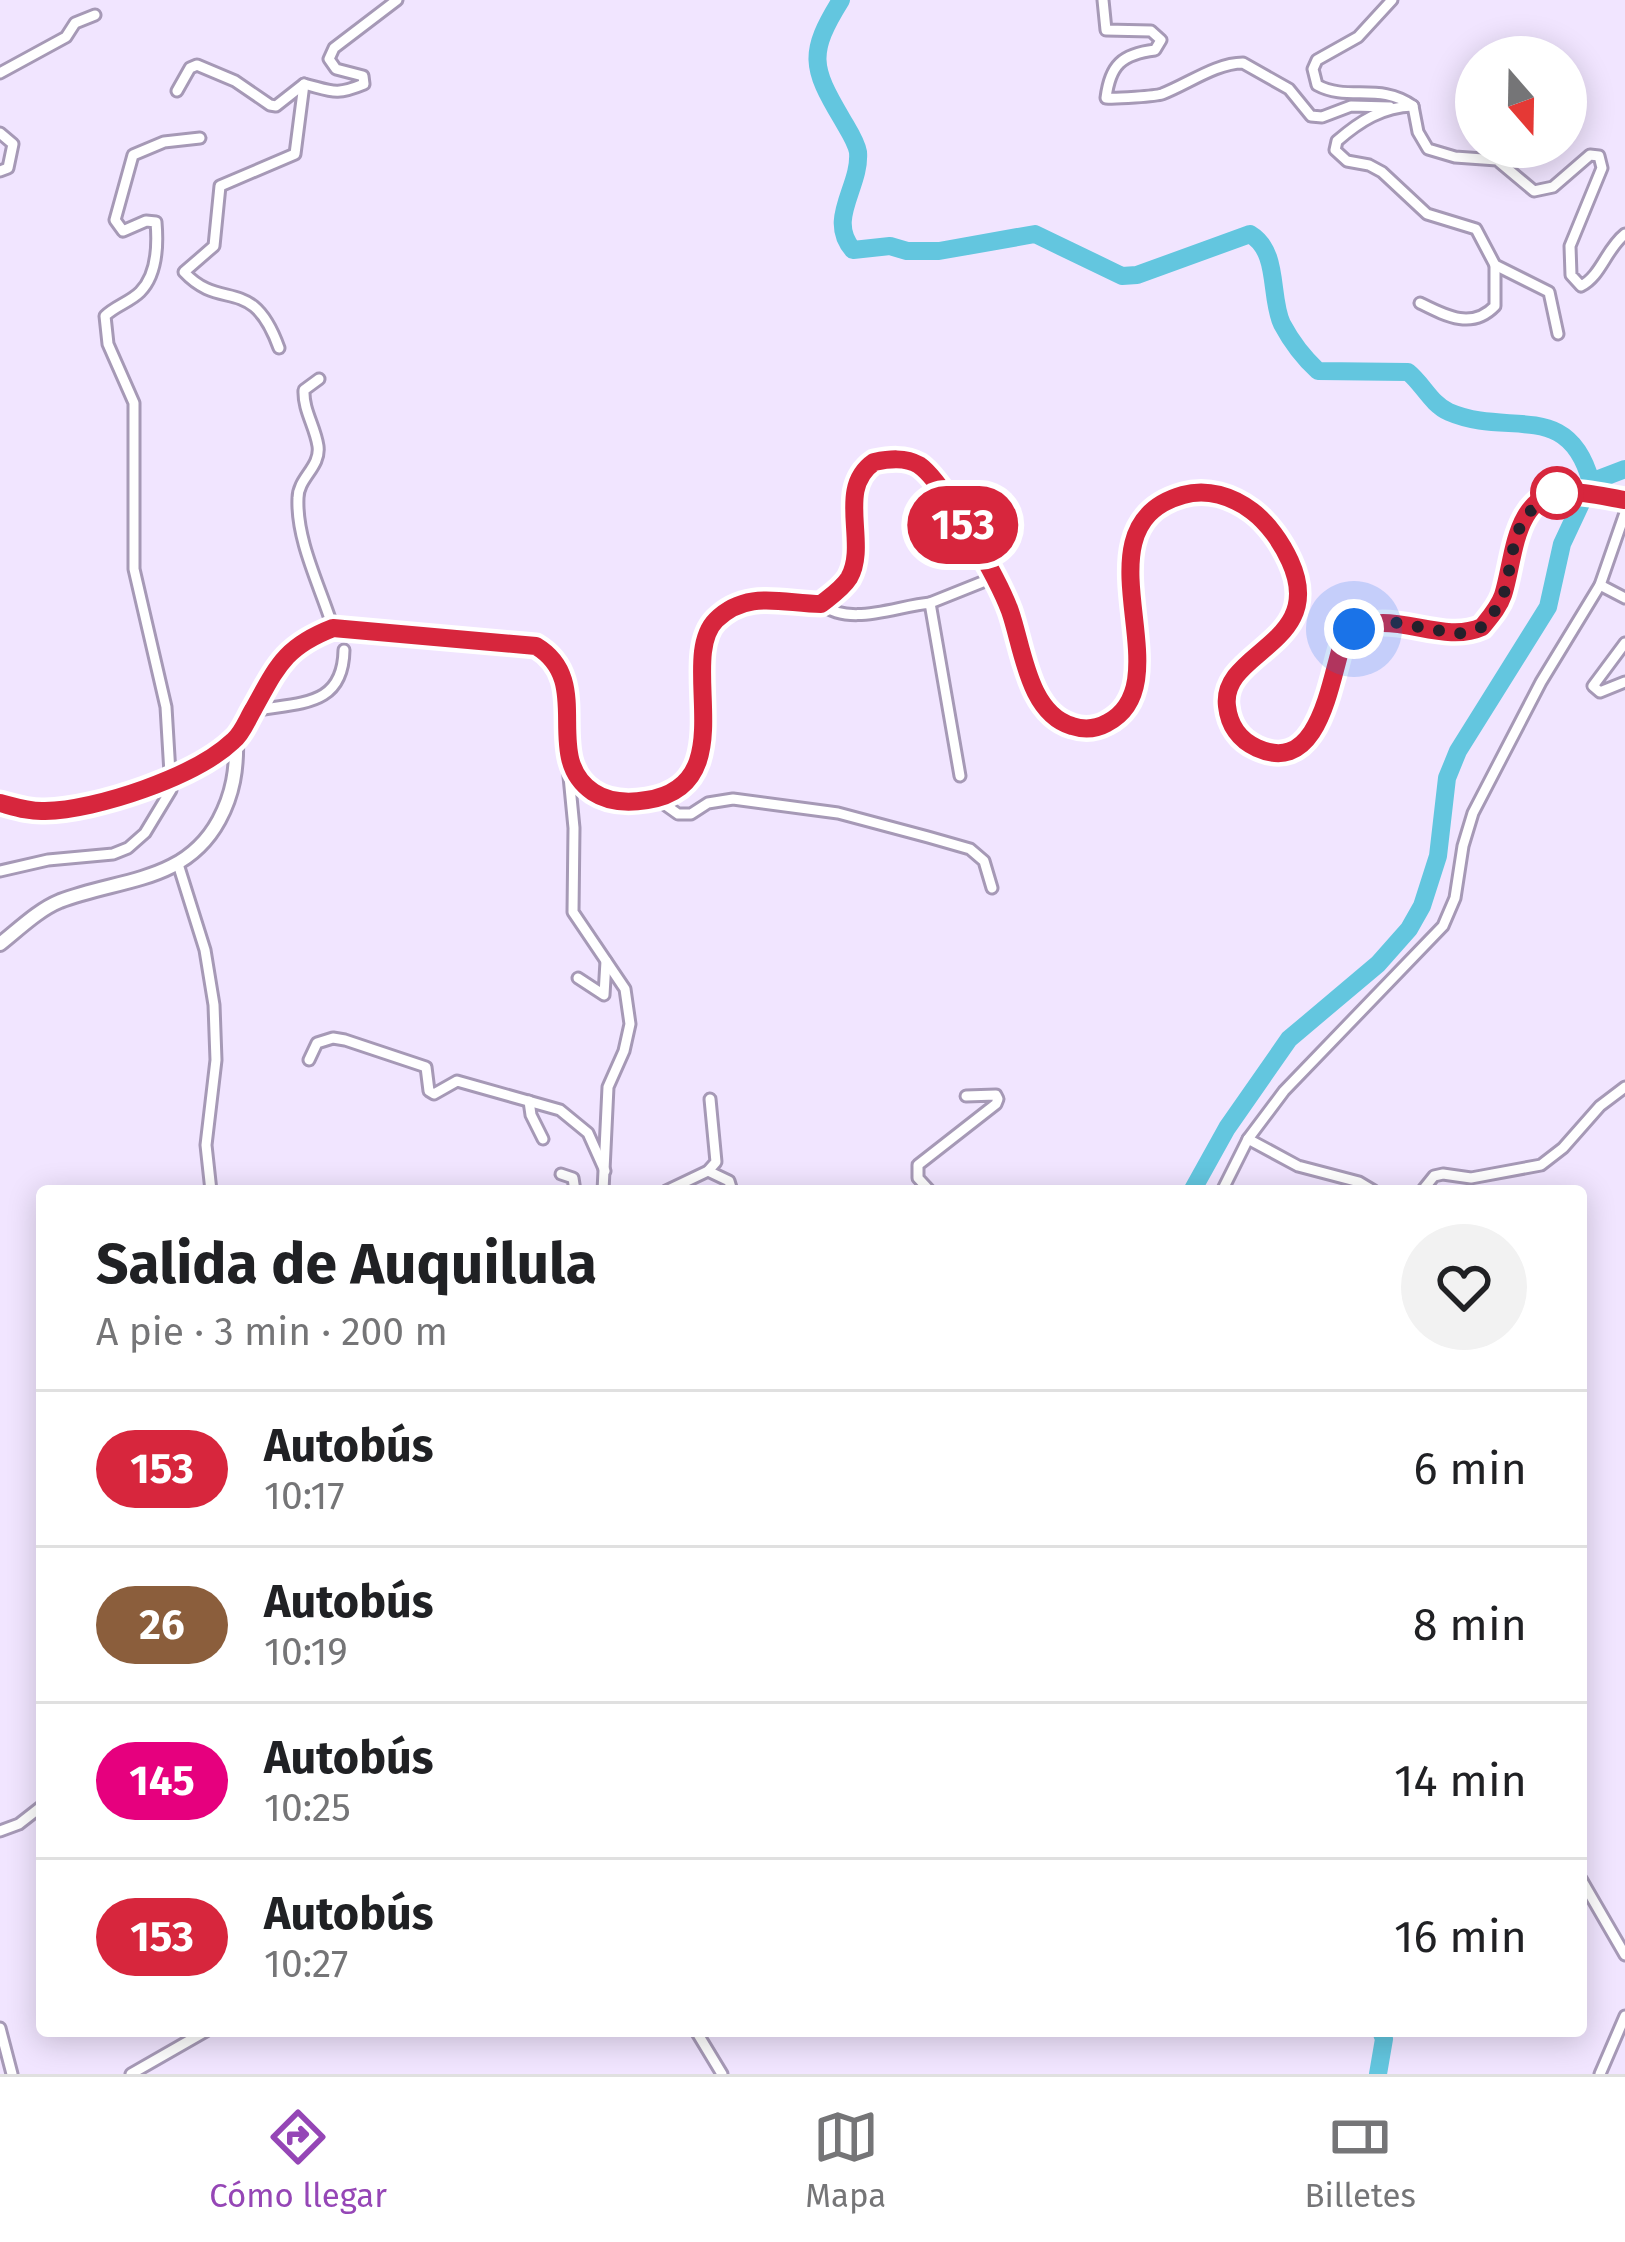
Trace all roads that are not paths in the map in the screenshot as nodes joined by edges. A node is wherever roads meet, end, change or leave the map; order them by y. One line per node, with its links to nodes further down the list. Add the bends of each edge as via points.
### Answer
1 (397, 0): 6 (street, via 347,35 329,59 364,84 335,93)
2 (1103, 0): 9 (street, via 1106,30 1151,31 1161,40 1155,50 1120,60 1109,72 1106,98 1156,97 1243,63 1289,89 1311,116)
3 (1392, 0): 8 (street, via 1358,37 1317,60 1314,80 1324,90 1384,92)
4 (94, 15): 5 (street)
5 (0, 74)
6 (304, 84): 7 (street, via 270,105 197,64); 17 (street, via 295,154 220,186 214,246 184,272 255,304)
7 (177, 91)
8 (1413, 106): 9 (street); 13 (street, via 1428,149 1497,160 1534,191 1553,187 1589,154 1599,156 1602,168 1570,246 1570,275 1581,286)
9 (1390, 107): 14 (street, via 1346,133 1335,150 1382,172 1426,214 1476,230)
10 (0, 133): 12 (street, via 13,144)
11 (200, 138): 33 (street, via 133,155 115,220 123,231 156,222 158,242 139,294 105,316 108,344 134,403 134,569)
12 (0, 171)
13 (1625, 234)
14 (1495, 266): 15 (street, via 1495,306 1481,319); 16 (street, via 1549,292)
15 (1420, 303)
16 (1558, 334)
17 (279, 348)
18 (319, 379): 26 (street, via 304,390 319,447 298,500)
19 (1625, 500): 21 (main road, via 1570,492 1542,500 1522,521 1504,594 1482,627 1458,634 1392,622 1354,629 1344,638 1318,727 1283,753 1246,742 1226,703 1235,678 1298,606 1289,558 1249,508 1211,492 1186,494 1164,502 1140,527 1130,555 1134,685 1124,710 1095,728 1068,725 1047,711)
20 (1625, 513): 22 (street)
21 (995, 578): 24 (main road, via 927,472 884,460 867,466 855,494 850,575); 25 (street)
22 (1600, 585): 23 (street); 49 (street, via 1472,813 1443,926)
23 (1625, 598)
24 (821, 604): 25 (street, via 850,616); 35 (main road, via 764,598 716,620 702,659 702,747 691,772)
25 (930, 604): 34 (street)
26 (333, 628): 30 (main road, via 287,653); 32 (main road, via 536,646 565,677)
27 (1625, 644): 29 (street, via 1593,686 1600,692)
28 (344, 650): 30 (street, via 344,676 332,692)
29 (1625, 682)
30 (252, 711): 31 (main road)
31 (236, 740): 33 (main road); 37 (street, via 224,811 208,841)
32 (567, 749): 35 (main road, via 593,792 621,802); 41 (street, via 573,912)
33 (173, 775): 36 (main road, via 68,809); 38 (street, via 159,814 128,848)
34 (960, 776)
35 (657, 799): 39 (street, via 677,814 733,799 838,813 970,849 984,861)
36 (0, 803)
37 (178, 865): 40 (street, via 57,903); 53 (street, via 214,1005)
38 (0, 871)
39 (992, 888)
40 (0, 944)
41 (606, 956): 42 (street, via 604,994); 50 (street, via 625,989 630,1024 608,1087)
42 (578, 978)
43 (309, 1060): 47 (street, via 317,1043 345,1040 426,1067 434,1094 457,1081)
44 (1625, 1087): 61 (street, via 1541,1165 1471,1178 1443,1174)
45 (966, 1096): 58 (street, via 998,1099 917,1165)
46 (710, 1099): 51 (street, via 716,1162)
47 (529, 1101): 48 (street); 50 (street, via 575,1120)
48 (543, 1139)
49 (1248, 1139): 59 (street); 60 (street, via 1298,1166)
50 (605, 1171): 55 (street)
51 (708, 1171): 56 (street); 57 (street)
52 (561, 1174): 54 (street)
53 (210, 1185)
54 (574, 1185)
55 (604, 1185)
56 (679, 1185)
57 (730, 1185)
58 (924, 1185)
59 (1225, 1185)
60 (1364, 1185)
61 (1427, 1185)
62 (36, 1811): 63 (street)
63 (0, 1831)
64 (1587, 1889): 65 (street)
65 (1625, 1955)
66 (1625, 2016): 73 (street)
67 (0, 2028): 70 (street)
68 (195, 2037): 71 (street)
69 (700, 2037): 72 (street)
70 (12, 2074)
71 (130, 2074)
72 (722, 2074)
73 (1600, 2074)

